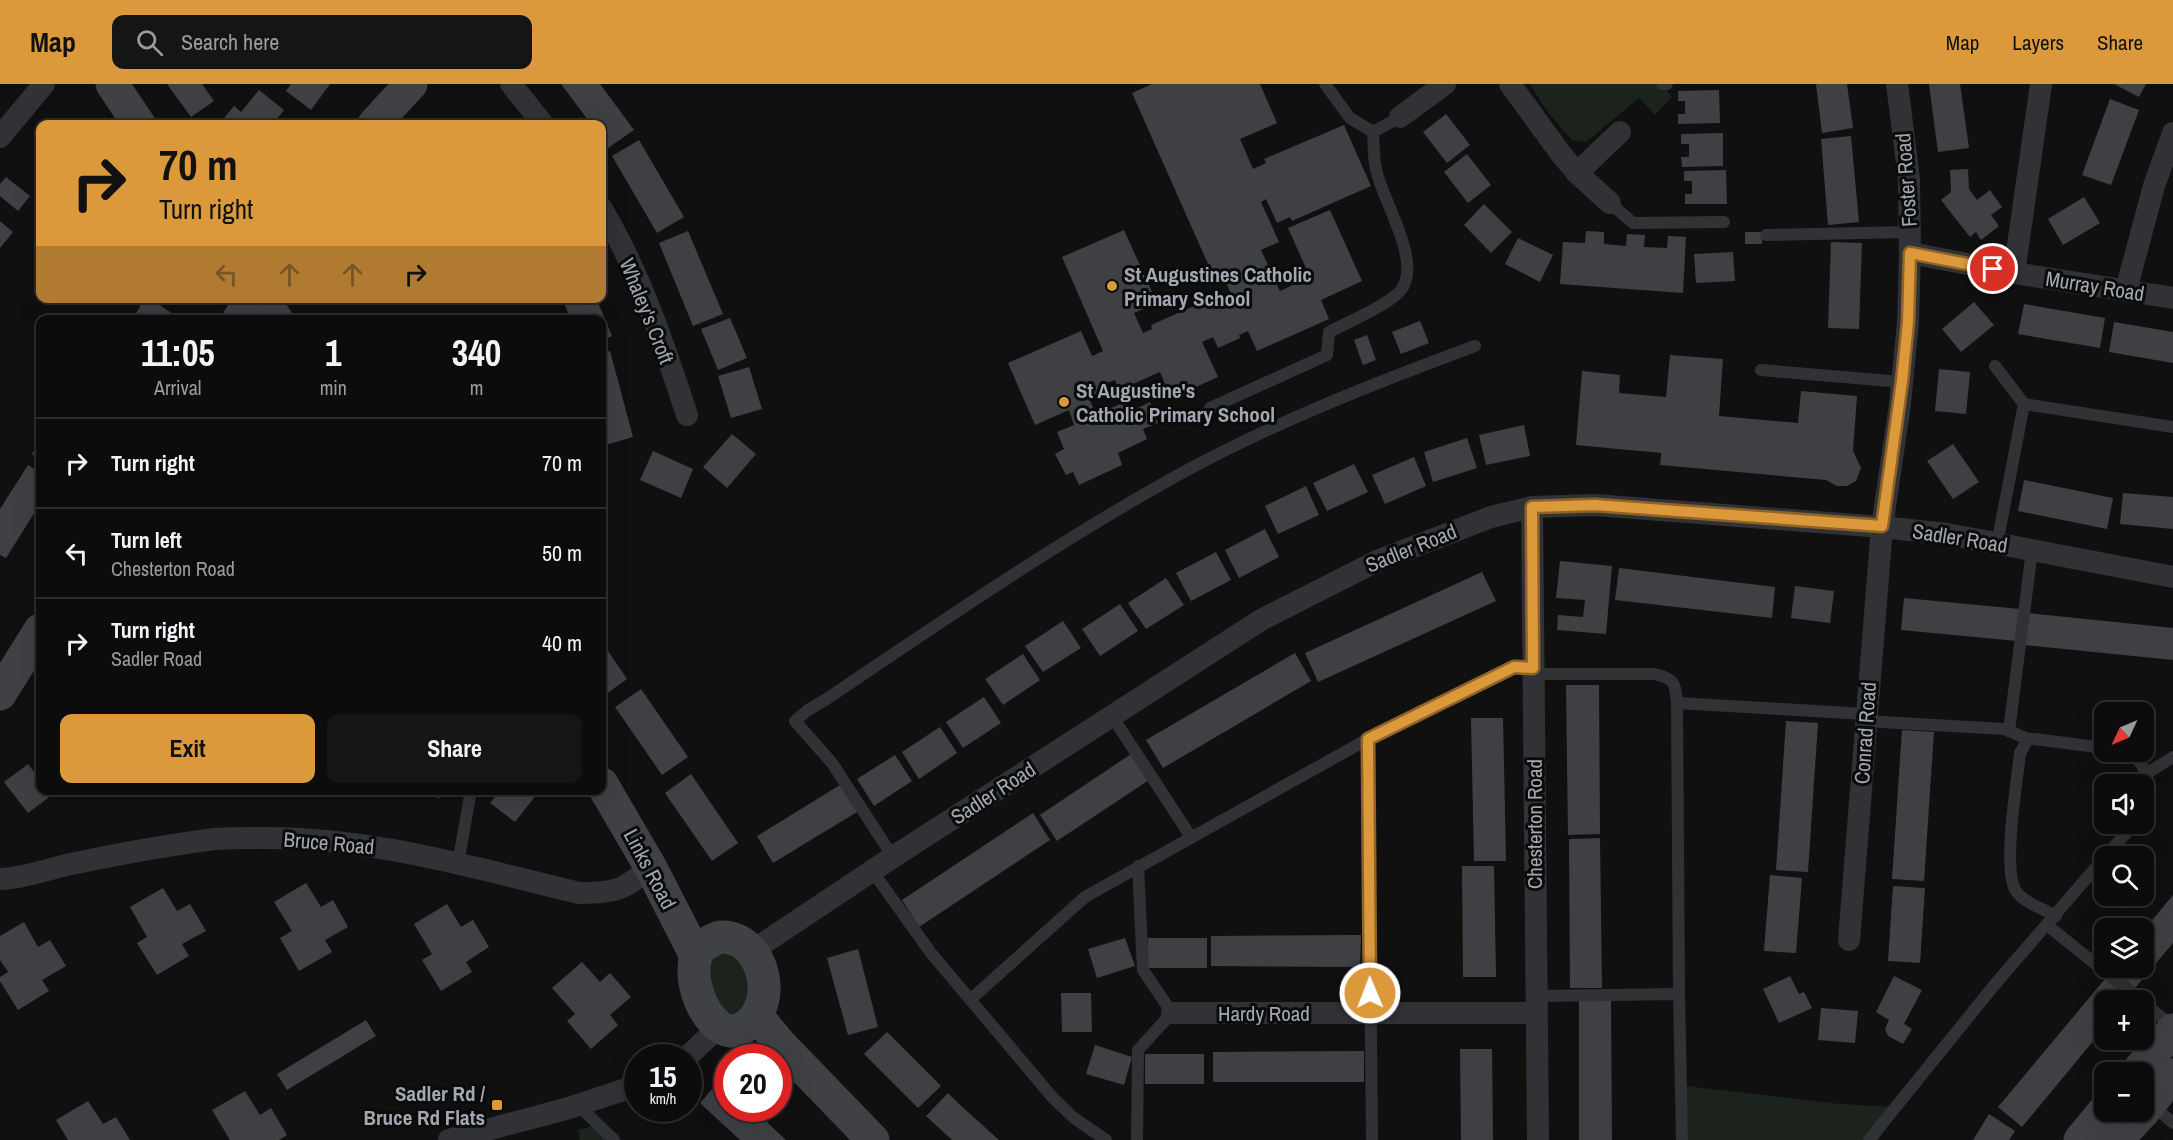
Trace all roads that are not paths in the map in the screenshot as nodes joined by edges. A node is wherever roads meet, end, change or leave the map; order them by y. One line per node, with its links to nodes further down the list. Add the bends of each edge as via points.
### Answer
1 (44, 84): 19 (street)
2 (112, 84): 13 (street)
3 (411, 84): 14 (street)
4 (511, 84): 15 (street)
5 (1325, 84): 16 (lane, via 1350,118)
6 (1445, 84): 12 (street)
7 (1510, 84): 20 (street)
8 (1662, 84): 9 (lane)
9 (1667, 84)
10 (1897, 84): 25 (street, Foster Road, via 1909,179)
11 (2041, 84): 26 (street)
12 (1401, 117): 16 (lane)
13 (136, 120)
14 (378, 120)
15 (540, 120)
16 (1373, 132): 34 (lane, via 1376,169 1404,246 1408,272 1403,289 1383,305 1329,332 1327,355)
17 (1620, 132): 20 (street)
18 (2173, 133): 27 (street, via 2154,186)
19 (0, 137)
20 (1577, 173): 21 (street)
21 (1610, 203): 23 (lane, via 1633,223)
22 (606, 217): 35 (street, Whaley's Croft, via 664,346)
23 (1724, 222)
24 (1766, 235): 25 (lane)
25 (1910, 243): 26 (street, Murray Road); 32 (street, Foster Road)
26 (2014, 273): 27 (street, Murray Road)
27 (2126, 290): 28 (street, Murray Road)
28 (2173, 298)
29 (1475, 346): 60 (lane, via 1292,418 1181,474 1011,575 795,721 832,763)
30 (1995, 366): 33 (lane)
31 (1761, 370): 32 (lane)
32 (1902, 381): 38 (street, Foster Road)
33 (2024, 404): 36 (lane); 39 (lane)
34 (1210, 408)
35 (687, 415)
36 (2173, 427)
37 (1532, 507): 38 (street, Sadler Road, via 1595,505); 43 (street, Chesterton Road); 46 (street, Sadler Road, via 1491,517 1377,561 1261,620)
38 (1882, 526): 39 (street, Sadler Road); 47 (street, Conrad Road)
39 (1997, 544): 40 (street, Sadler Road)
40 (2032, 550): 41 (street, Sadler Road); 48 (lane)
41 (2173, 577)
42 (36, 636): 44 (street)
43 (1533, 671): 45 (lane, via 1654,674 1670,678); 49 (lane, via 1514,667); 74 (street, Chesterton Road)
44 (0, 694)
45 (1677, 703): 47 (lane); 72 (lane)
46 (1112, 716): 58 (lane); 60 (street, Sadler Road)
47 (1866, 718): 48 (lane); 68 (street, Conrad Road)
48 (2009, 731): 50 (lane)
49 (1368, 739): 58 (lane); 77 (lane)
50 (2028, 740): 51 (lane); 67 (lane, via 2020,753 2011,879 2017,892)
51 (2094, 747)
52 (2173, 757): 54 (lane)
53 (2140, 762): 54 (lane)
54 (2146, 774)
55 (606, 791): 63 (street, Links Road)
56 (470, 795): 61 (lane)
57 (2125, 834): 59 (lane)
58 (1191, 837): 62 (lane)
59 (2115, 846)
60 (893, 857): 65 (street, Sadler Road)
61 (458, 864): 63 (street, Bruce Road, via 579,893 604,893 627,886); 66 (street, Bruce Road, via 357,844 289,838 218,839 143,849 20,878)
62 (1138, 866): 73 (lane, via 1084,897); 76 (lane, via 1143,970)
63 (651, 868): 70 (street, Links Road)
64 (2094, 870): 67 (lane)
65 (873, 872): 69 (street, Sadler Road); 73 (lane, via 931,953)
66 (0, 879)
67 (2051, 920): 71 (lane); 97 (lane)
68 (1849, 940)
69 (752, 951): 70 (street, via 730,937 704,945); 78 (street, via 764,985)
70 (696, 956): 79 (street, via 696,989 711,1019)
71 (2129, 990)
72 (1679, 994): 74 (lane); 96 (lane)
73 (971, 999): 92 (lane, via 1053,1098)
74 (1536, 1004): 77 (street, Hardy Road); 95 (street, Chesterton Road)
75 (2154, 1012): 80 (lane)
76 (1172, 1013): 77 (street, Hardy Road); 93 (lane, via 1138,1050)
77 (1370, 1014): 94 (lane)
78 (757, 1016): 79 (street, via 734,1031); 91 (street)
79 (720, 1026): 81 (street)
80 (2173, 1028): 82 (street)
81 (701, 1044)
82 (2145, 1062)
83 (2173, 1075): 86 (street)
84 (624, 1090): 85 (street)
85 (578, 1105): 89 (street); 90 (lane)
86 (2154, 1108)
87 (2095, 1122): 98 (street)
88 (2140, 1122): 99 (street)
89 (449, 1140)
90 (614, 1140)
91 (873, 1140)
92 (1106, 1140)
93 (1137, 1140)
94 (1372, 1140)
95 (1538, 1140)
96 (1682, 1140)
97 (1869, 1140)
98 (2080, 1140)
99 (2117, 1140)

